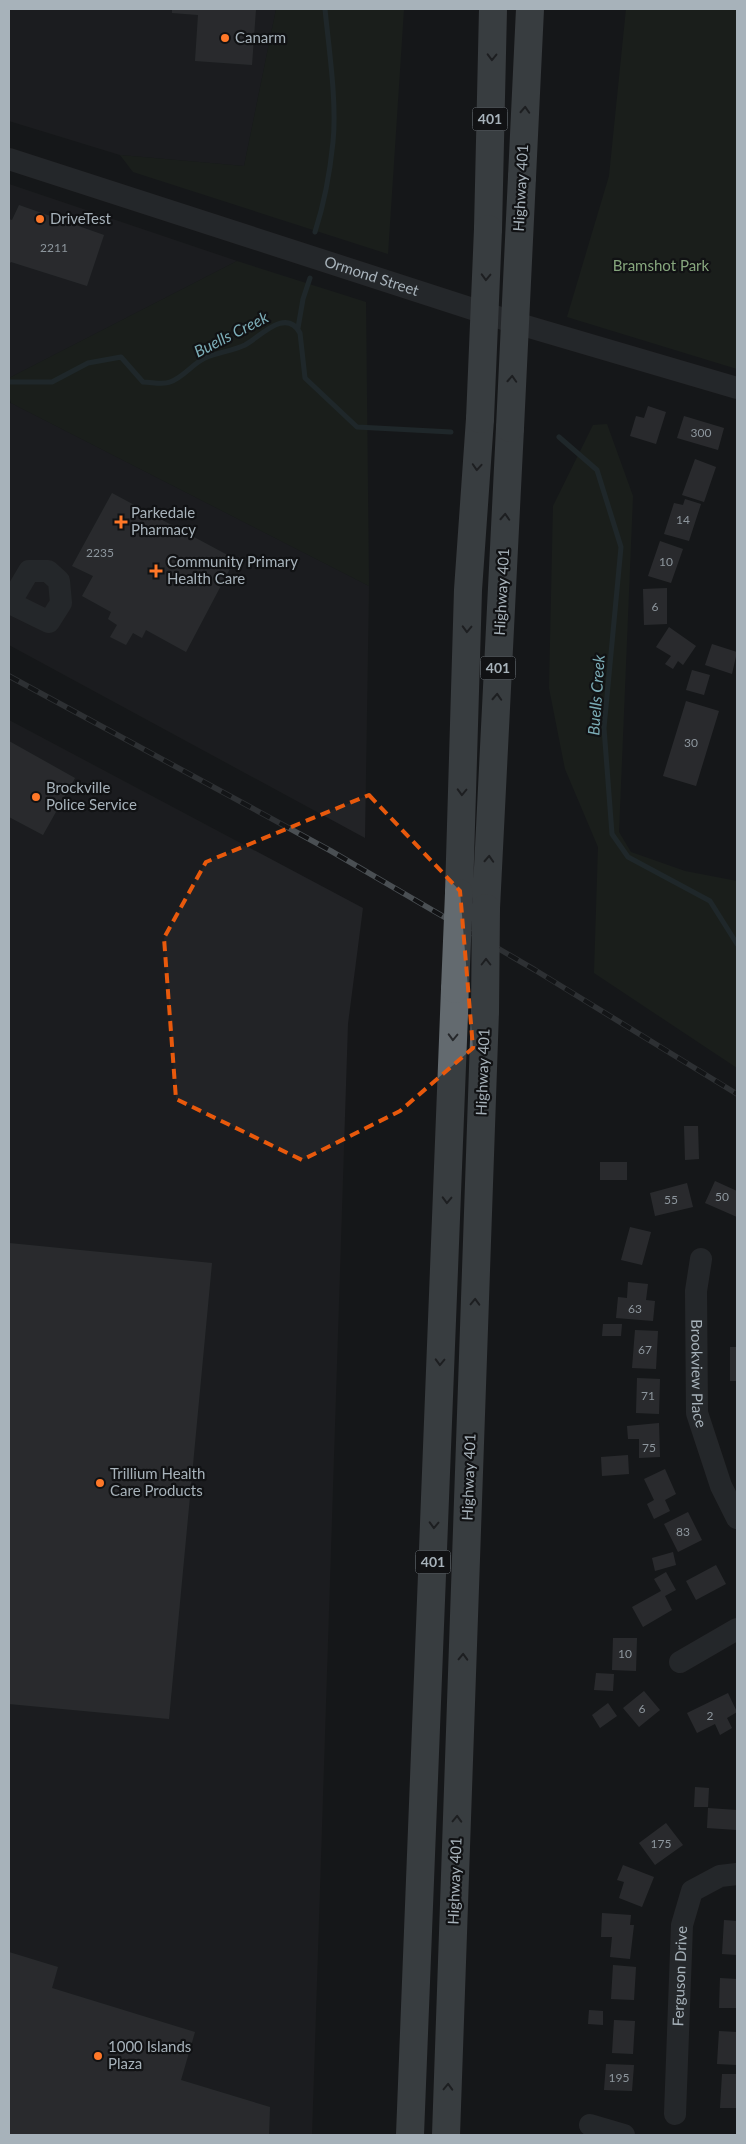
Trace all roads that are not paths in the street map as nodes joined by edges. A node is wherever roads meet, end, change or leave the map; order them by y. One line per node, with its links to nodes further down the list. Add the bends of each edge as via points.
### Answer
1 (493, 9): 13 (highway, Highway 401 / 401, one-way to 13, bridge, via 488,229 480,419 468,590)
2 (530, 9): 14 (highway, Highway 401 / 401, one-way to 2, bridge, via 486,1011 486,908)
3 (9, 159): 4 (street, Ormond Street, via 519,324)
4 (737, 388)
5 (701, 1259): 6 (street, Brookview Place, via 696,1291 697,1414)
6 (729, 1482): 7 (street, Brookview Place)
7 (737, 1518)
8 (737, 1629): 9 (street)
9 (680, 1662)
10 (737, 1874): 11 (street, Ferguson Drive, via 720,1876 692,1891 682,1925)
11 (675, 2114)
12 (590, 2125): 15 (street)
13 (410, 2135)
14 (446, 2135)
15 (624, 2135)

